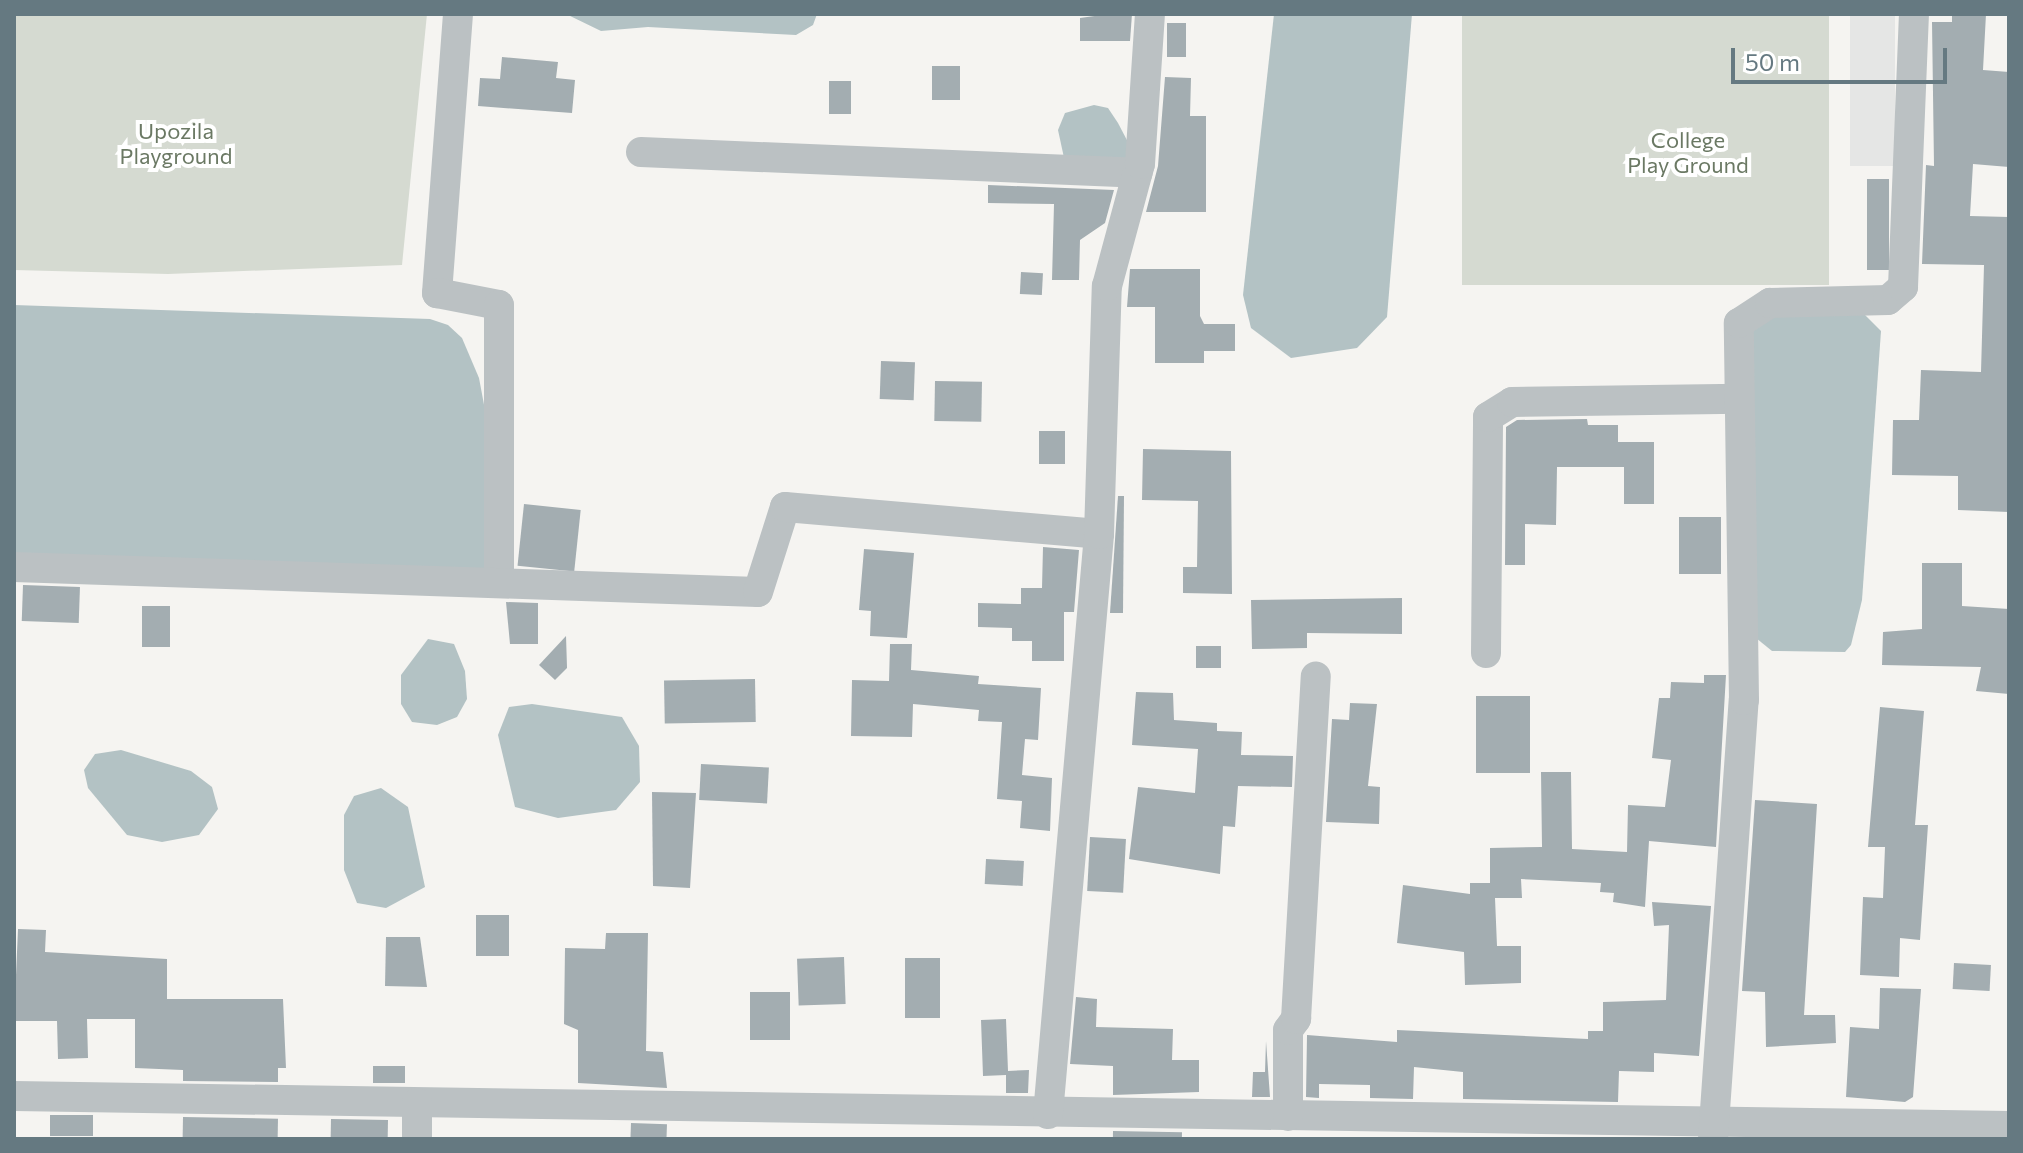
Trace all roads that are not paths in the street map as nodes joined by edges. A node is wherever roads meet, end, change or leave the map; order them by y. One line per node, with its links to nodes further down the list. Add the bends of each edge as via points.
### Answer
1 (458, 14): 9 (street, via 437,293 499,305)
2 (1150, 14): 5 (street)
3 (1914, 14): 6 (street, via 1903,287 1888,300 1770,303 1747,313 1737,338)
4 (641, 152): 5 (street)
5 (1138, 173): 7 (street, via 1107,286)
6 (1739, 399): 10 (street, via 1512,402 1488,417); 18 (street, via 1744,700)
7 (1099, 534): 9 (street, via 785,507 758,592); 14 (street)
8 (14, 567): 9 (street)
9 (499, 582)
10 (1486, 653)
11 (1316, 677): 15 (street, via 1296,1019 1288,1030)
12 (14, 1096): 13 (street)
13 (417, 1103): 16 (street); 20 (street)
14 (1048, 1114): 15 (street); 16 (street)
15 (1294, 1124): 18 (street)
16 (948, 1126)
17 (2009, 1126): 19 (street)
18 (1714, 1128): 19 (street)
19 (1941, 1131)
20 (417, 1139)

